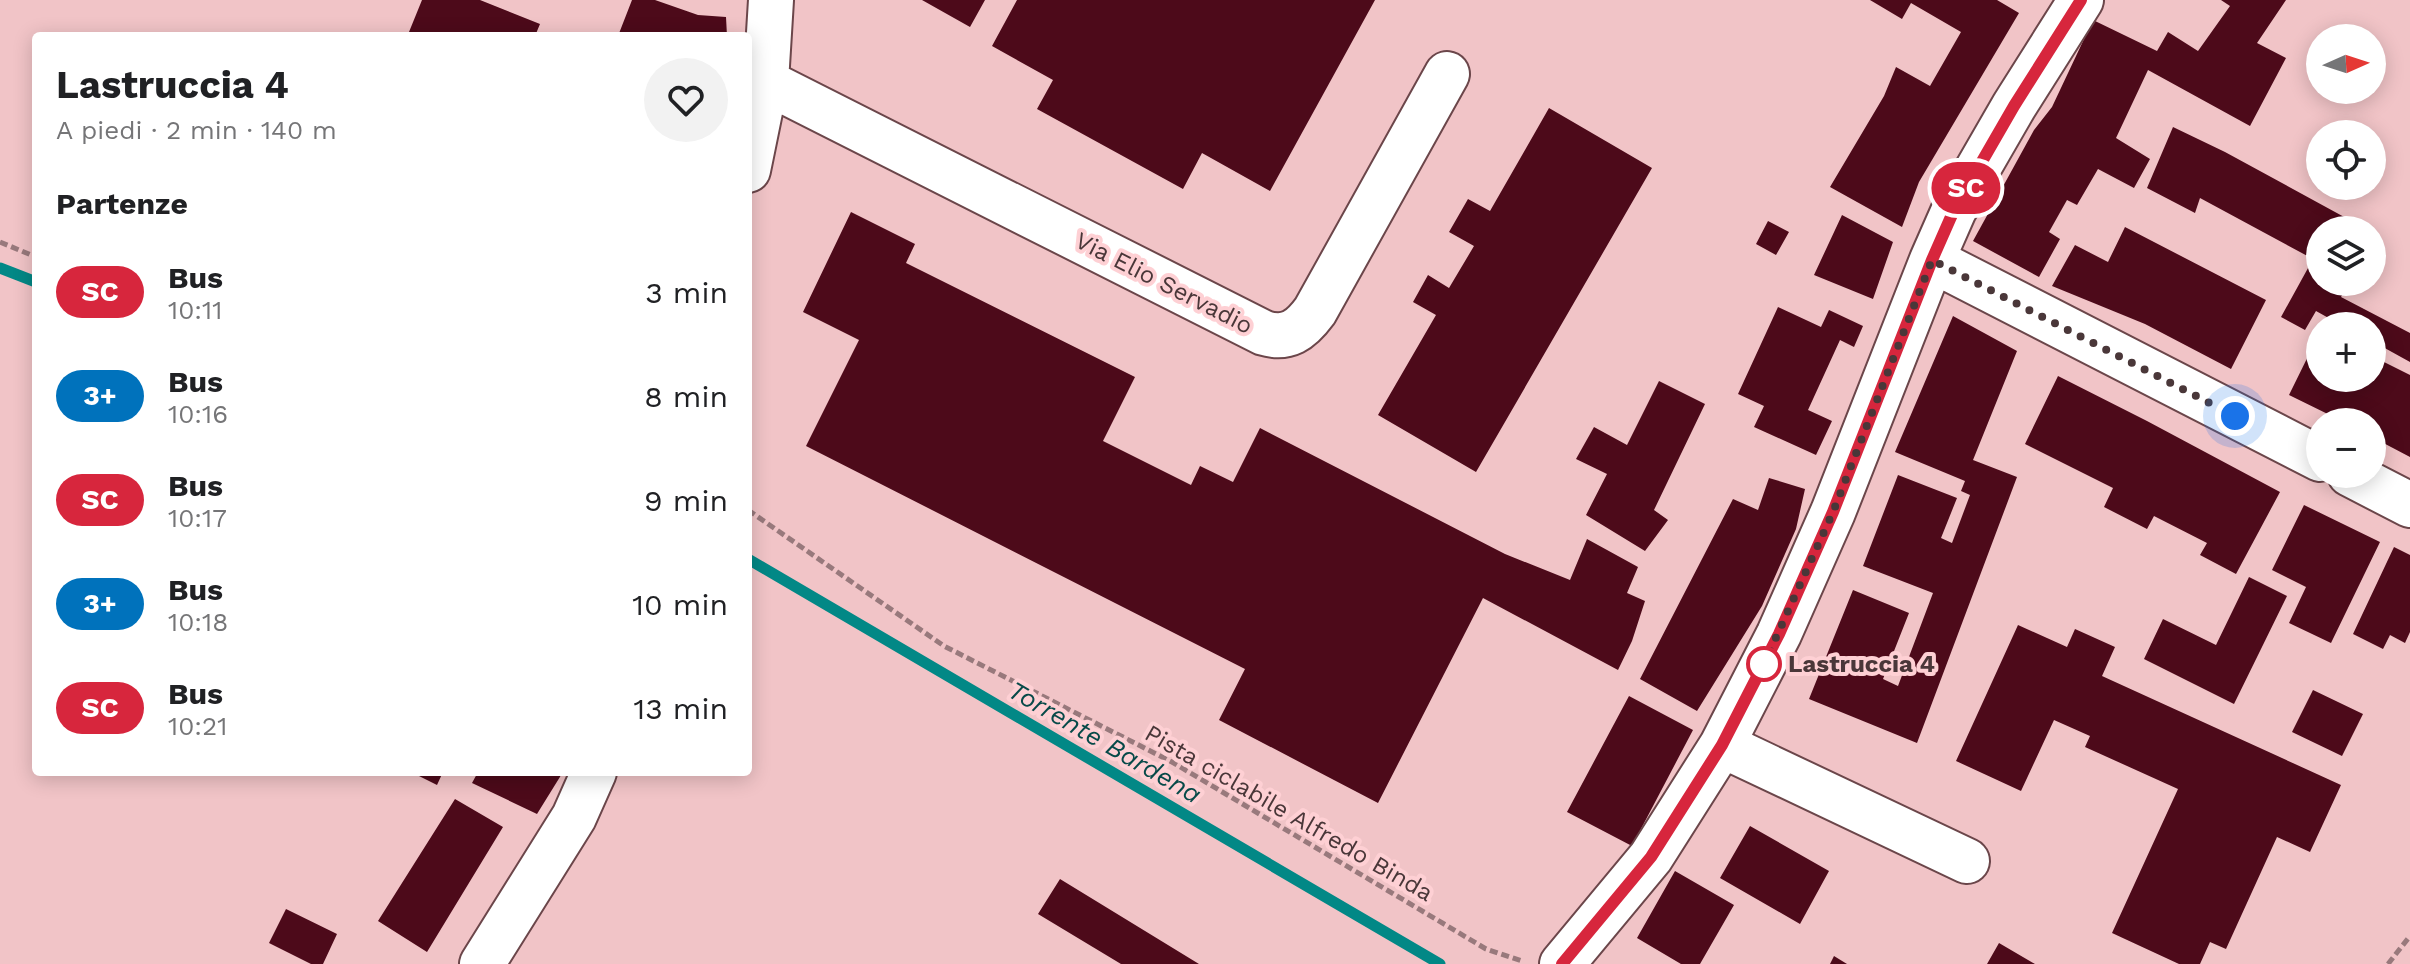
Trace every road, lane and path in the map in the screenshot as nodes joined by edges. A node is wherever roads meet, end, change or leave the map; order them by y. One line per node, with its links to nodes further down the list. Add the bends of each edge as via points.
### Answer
1 (771, 0): 4 (street)
2 (2081, 0): 8 (street, via 1962,197)
3 (1447, 74): 4 (street, Via Elio Servadio, via 1315,311 1303,327 1276,336)
4 (766, 82): 5 (street)
5 (752, 150)
6 (0, 242): 7 (path)
7 (32, 255)
8 (1932, 260): 9 (street); 13 (street, via 1833,512)
9 (2306, 452)
10 (2377, 488): 11 (street)
11 (2410, 505)
12 (752, 513): 18 (path, Pista ciclabile Alfredo Binda, via 944,646 1172,762 1486,949)
13 (1722, 745): 15 (street); 19 (street, via 1651,857)
14 (592, 776): 17 (street, via 574,817)
15 (1967, 861)
16 (2410, 936): 20 (path)
17 (482, 964)
18 (1531, 964)
19 (1562, 964)
20 (2388, 964)

